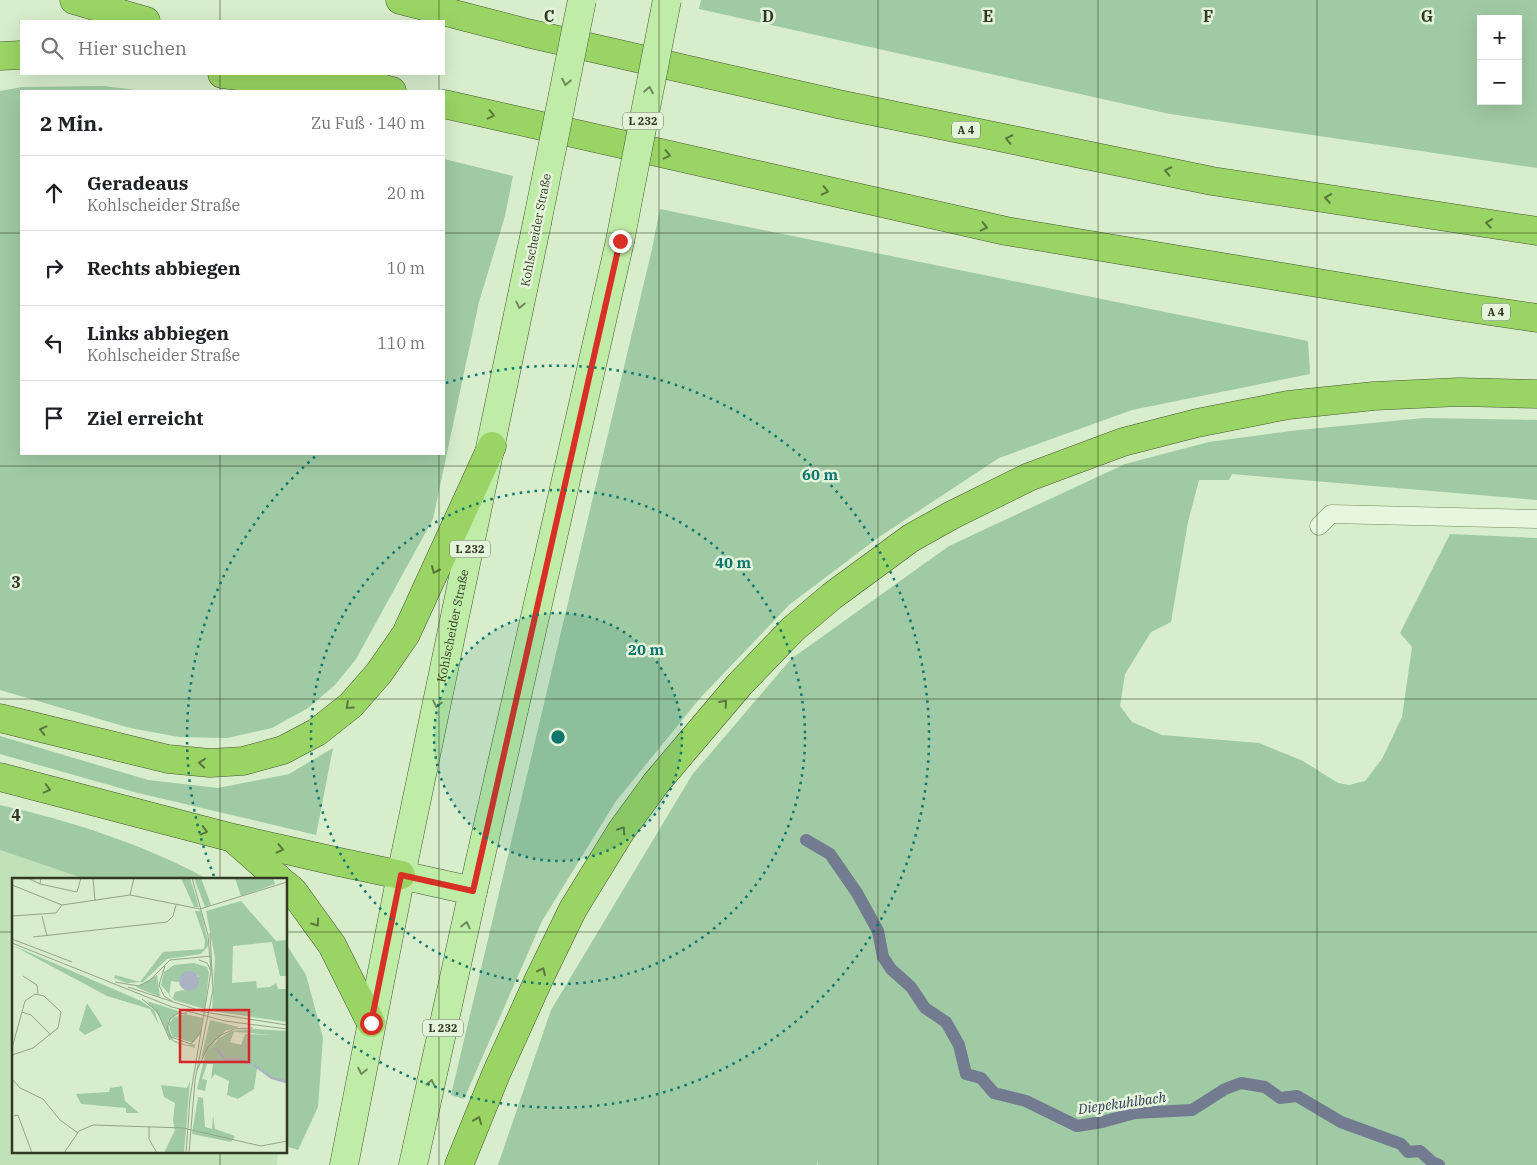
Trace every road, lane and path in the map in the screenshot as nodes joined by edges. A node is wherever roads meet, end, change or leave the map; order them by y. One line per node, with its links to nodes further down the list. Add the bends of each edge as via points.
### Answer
1 (74, 0): 5 (highway)
2 (400, 0): 13 (highway, A 4, one-way to 2, via 1203,179 838,104 527,33)
3 (582, 0): 16 (main road, Kohlscheider Straße / L 232, one-way to 16, bridge)
4 (667, 0): 25 (main road, L 232, one-way to 4, bridge, via 620,241)
5 (143, 20)
6 (20, 54): 7 (highway)
7 (0, 56)
8 (230, 75): 10 (highway)
9 (333, 75): 11 (highway)
10 (350, 90)
11 (388, 90)
12 (445, 104): 14 (highway, A 4, one-way to 14, via 1006,231)
13 (1537, 231)
14 (1537, 318)
15 (1537, 394): 29 (highway, one-way to 15, via 496,1074 573,909 621,831 656,783 740,684 793,629 911,538 1029,477 1123,442 1197,422 1288,405 1374,396 1460,392)
16 (492, 446): 19 (highway, one-way to 19, via 406,634 379,673 351,705 317,732 283,750 243,761 210,764 168,759); 22 (main road, Kohlscheider Straße / L 232, one-way to 22)
17 (1537, 519): 18 (lane, via 1330,514)
18 (1319, 526)
19 (0, 718)
20 (0, 777): 21 (highway, one-way to 21)
21 (233, 838): 22 (highway, one-way to 22); 23 (highway)
22 (401, 875): 25 (main road); 26 (main road, Kohlscheider Straße / L 232)
23 (278, 878)
24 (288, 887): 26 (highway, one-way to 26, via 332,945)
25 (473, 891): 28 (main road, L 232, one-way to 25)
26 (371, 1023): 27 (main road, Kohlscheider Straße / L 232, one-way to 27)
27 (344, 1165)
28 (413, 1165)
29 (459, 1165)

